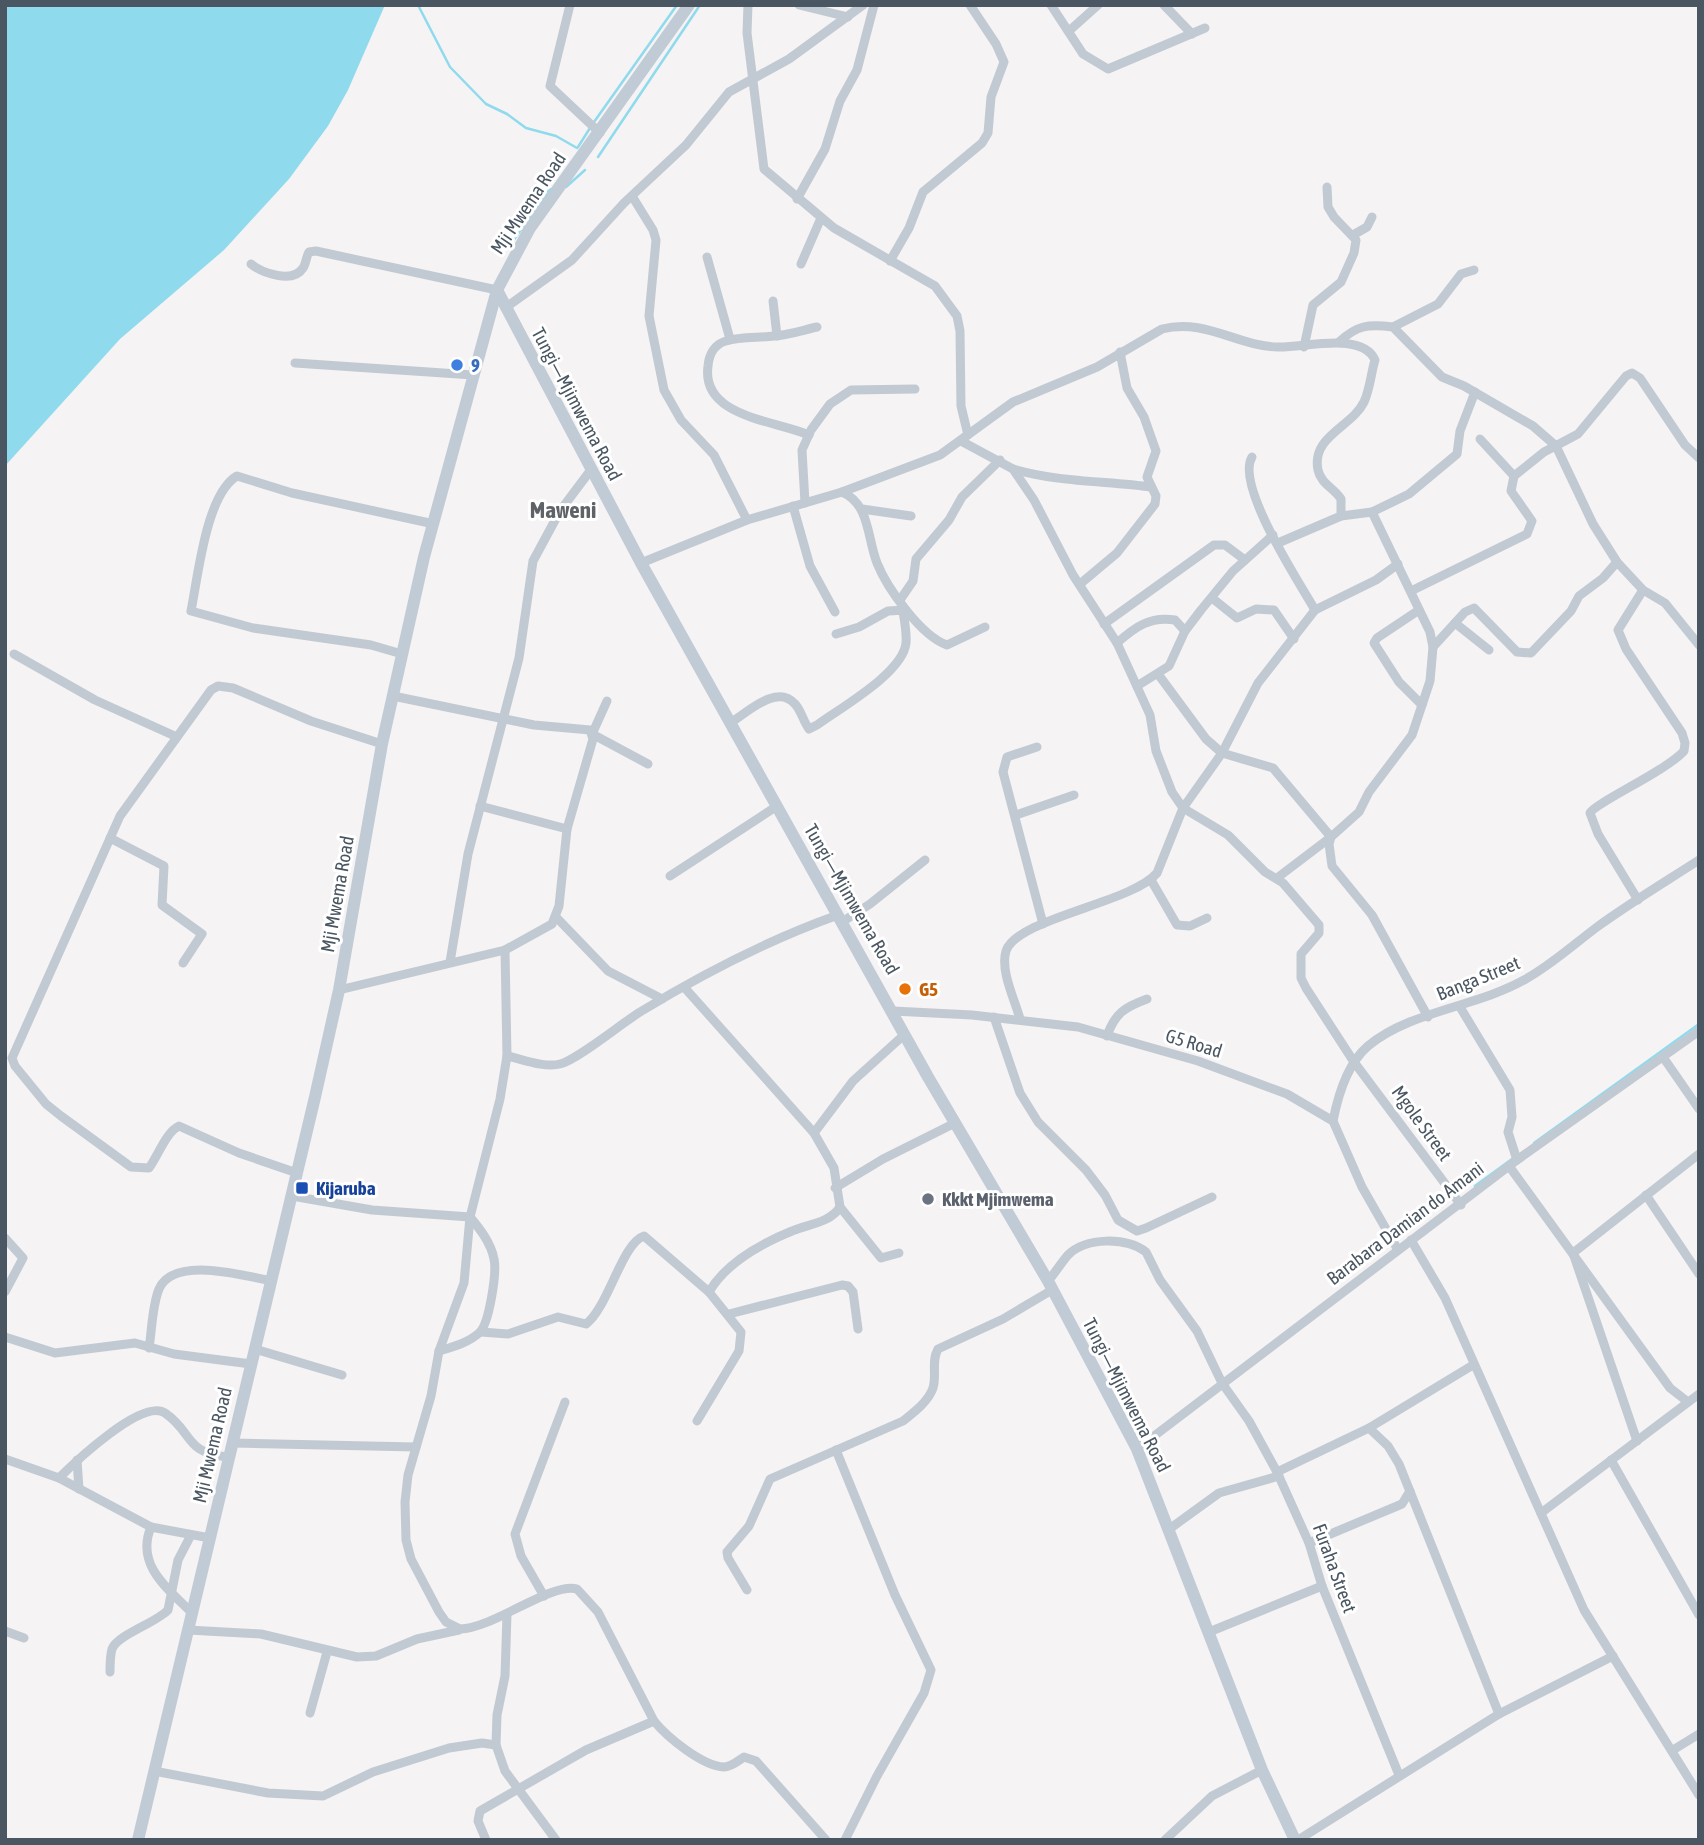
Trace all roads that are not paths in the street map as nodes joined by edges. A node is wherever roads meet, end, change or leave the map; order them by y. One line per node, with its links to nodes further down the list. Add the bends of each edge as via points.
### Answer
1 (570, 5): 17 (street, via 550,86)
2 (689, 5): 17 (main road, Mji Mwema Road)
3 (748, 5): 16 (street, via 747,33)
4 (799, 5): 11 (street)
5 (863, 5): 12 (street)
6 (874, 5): 20 (street, via 857,70 840,101 825,149)
7 (970, 5): 25 (street, via 1004,62 991,97 988,133 923,192)
8 (1051, 5): 14 (street)
9 (1098, 5): 14 (street)
10 (1164, 5): 15 (street)
11 (831, 10): 12 (street)
12 (848, 17): 16 (street)
13 (1205, 28): 15 (street)
14 (1069, 31): 15 (street, via 1083,54 1108,69)
15 (1192, 34)
16 (755, 80): 19 (street, via 729,92 686,145); 20 (street, via 764,169)
17 (600, 133): 29 (main road, Mji Mwema Road, via 530,228)
18 (1327, 187): 23 (street, via 1328,207 1339,226)
19 (632, 196): 31 (street, via 572,260); 63 (street, via 656,240 649,316 664,390 681,420 714,455)
20 (797, 199): 22 (street)
21 (1372, 217): 23 (street, via 1367,227)
22 (821, 218): 25 (street); 27 (street)
23 (1353, 235): 37 (street, via 1354,253 1348,269 1341,282 1313,305)
24 (707, 257): 35 (street)
25 (890, 261): 44 (street, via 935,286 957,316)
26 (251, 264): 29 (street, via 270,276 298,272 309,252 316,251)
27 (801, 264)
28 (1474, 270): 33 (street, via 1461,274 1438,304)
29 (497, 290): 31 (main road, Tungi—Mjimwema Road); 40 (main road, Mji Mwema Road)
30 (773, 301): 34 (street)
31 (505, 308): 51 (main road, Tungi—Mjimwema Road)
32 (817, 327): 34 (street)
33 (1393, 327): 36 (street, via 1364,324); 42 (street, via 1433,371)
34 (777, 336): 35 (street)
35 (730, 339): 43 (street, via 716,346 708,364 708,383 717,399 731,409)
36 (1339, 342): 37 (street); 62 (street, via 1368,350 1375,360 1363,403 1351,420 1327,437 1320,450 1318,470 1341,499)
37 (1304, 347): 38 (street, via 1254,344 1180,324)
38 (1120, 352): 44 (street, via 1060,385 1013,402); 52 (street, via 1127,388 1156,451)
39 (295, 363): 40 (street)
40 (473, 375): 64 (main road, Mji Mwema Road)
41 (915, 389): 43 (street, via 851,390 830,404)
42 (1475, 392): 46 (street, via 1533,426); 60 (street, via 1460,431 1457,454 1409,494)
43 (808, 435): 57 (street, via 801,458)
44 (965, 438): 49 (street); 56 (street, via 940,455)
45 (1479, 439): 53 (street)
46 (1556, 446): 48 (street, via 1585,427 1632,373); 53 (street); 67 (street, via 1593,524)
47 (1252, 457): 65 (street, via 1251,482)
48 (1699, 457)
49 (1000, 460): 50 (street); 74 (street, via 962,497 916,559)
50 (1013, 469): 54 (street, via 1040,477); 70 (street)
51 (590, 471): 68 (main road, Tungi—Mjimwema Road); 95 (street, via 533,561 519,658)
52 (1147, 474): 54 (street); 55 (street)
53 (1514, 476): 72 (street, via 1511,491 1532,521 1527,534)
54 (1123, 483): 55 (street)
55 (1151, 487): 70 (street, via 1156,496 1151,511 1117,553)
56 (842, 492): 57 (street); 59 (street)
57 (805, 503): 58 (street)
58 (793, 506): 63 (street); 77 (street, via 810,566)
59 (862, 509): 61 (street); 74 (street, via 877,564)
60 (1372, 512): 62 (street); 69 (street)
61 (911, 516)
62 (1341, 516): 65 (street)
63 (747, 520): 68 (street)
64 (434, 524): 89 (main road, Mji Mwema Road); 89 (street, via 237,476 222,491 205,542 191,611 253,628 371,645)
65 (1276, 539): 66 (street); 75 (street)
66 (1245, 560): 73 (street); 79 (street, via 1225,545 1214,545)
67 (1617, 562): 71 (street); 78 (street, via 1526,655 1517,652 1474,608)
68 (641, 563): 96 (main road, Tungi—Mjimwema Road)
69 (1398, 564): 72 (street); 75 (street)
70 (1080, 584): 79 (street)
71 (1643, 590): 85 (street, via 1665,603); 116 (street, via 1618,629 1626,649 1682,733 1684,751 1666,768 1599,803 1590,813)
72 (1411, 591): 76 (street)
73 (1212, 598): 81 (street); 83 (street, via 1237,618 1256,609 1274,610)
74 (903, 607): 80 (street, via 920,628 947,645); 82 (street); 96 (street, via 906,644 893,666 817,725 809,729 794,703 782,696 771,697)
75 (1315, 610): 83 (street)
76 (1419, 610): 86 (street); 94 (street, via 1374,643 1399,682)
77 (835, 612)
78 (1455, 623): 86 (street); 87 (street)
79 (1104, 624): 84 (street)
80 (985, 627)
81 (1185, 631): 84 (street, via 1175,620 1160,617 1138,625); 90 (street, via 1174,659)
82 (836, 634)
83 (1294, 639): 101 (street, via 1250,695)
84 (1117, 643): 91 (street)
85 (1699, 645)
86 (1433, 647): 94 (street)
87 (1489, 650)
88 (13, 654): 98 (street, via 95,700)
89 (402, 654): 92 (main road, Mji Mwema Road)
90 (1158, 674): 91 (street); 101 (street, via 1193,723)
91 (1137, 686): 106 (street, via 1150,715 1156,751)
92 (393, 696): 95 (street); 99 (main road, Mji Mwema Road)
93 (607, 701): 97 (street)
94 (1422, 705): 109 (street, via 1412,735 1359,811)
95 (504, 719): 97 (street); 104 (street)
96 (730, 723): 105 (main road, Tungi—Mjimwema Road)
97 (593, 733): 102 (street); 108 (street)
98 (177, 737): 99 (street, via 218,686); 110 (street, via 120,816)
99 (382, 744): 125 (main road, Mji Mwema Road)
100 (1037, 747): 107 (street, via 1013,754 1004,762)
101 (1222, 753): 106 (street); 109 (street, via 1273,768)
102 (648, 764)
103 (1074, 795): 107 (street)
104 (480, 806): 108 (street); 122 (street)
105 (777, 806): 113 (street); 119 (main road, Tungi—Mjimwema Road)
106 (1183, 808): 114 (street, via 1228,835); 115 (street)
107 (1016, 815): 120 (street)
108 (567, 829): 117 (street)
109 (1331, 837): 114 (street); 131 (street, via 1332,866 1382,931)
110 (110, 838): 123 (street, via 164,866 162,905 202,934); 136 (street)
111 (925, 860): 119 (street, via 870,904)
112 (1699, 860): 116 (street, Banga Street)
113 (670, 876)
114 (1277, 878): 139 (street, Mgole Street, via 1320,925 1319,933 1301,954 1301,978)
115 (1151, 880): 118 (street, via 1177,925 1190,926); 120 (street)
116 (1638, 900): 128 (street, Banga Street, via 1526,979)
117 (556, 917): 121 (street, via 541,931); 126 (street, via 608,971)
118 (1207, 918)
119 (840, 919): 124 (street, via 778,937); 129 (main road, Tungi—Mjimwema Road)
120 (1043, 924): 132 (street, via 1006,949 1008,979)
121 (505, 950): 122 (street); 137 (street)
122 (450, 962): 125 (street)
123 (183, 963)
124 (684, 987): 126 (street); 143 (street)
125 (339, 990): 146 (main road, Mji Mwema Road)
126 (662, 999): 137 (street, via 565,1062 547,1064)
127 (1147, 999): 135 (street, via 1121,1010)
128 (1460, 1007): 131 (street, Banga Street); 145 (street, via 1510,1090 1508,1132)
129 (893, 1011): 130 (street, G5 Road); 134 (main road, Tungi—Mjimwema Road)
130 (994, 1017): 132 (street, G5 Road); 150 (street, via 1012,1073 1033,1116 1092,1176 1123,1225 1136,1231 1146,1228)
131 (1428, 1017): 139 (street, Banga Street, via 1402,1024 1371,1043)
132 (1020, 1019): 135 (street, G5 Road)
133 (1699, 1031): 138 (street, Barabara Damian do Amani)
134 (905, 1034): 142 (main road, Tungi—Mjimwema Road); 143 (street, via 853,1081)
135 (1107, 1036): 141 (street, G5 Road, via 1245,1077 1287,1094)
136 (9, 1051): 146 (street, via 15,1066 47,1104 131,1167 149,1168 170,1132 179,1126)
137 (507, 1056): 153 (street)
138 (1663, 1057): 140 (street); 145 (street, Barabara Damian do Amani)
139 (1354, 1062): 141 (street, Banga Street); 151 (street, Mgole Street)
140 (1699, 1109)
141 (1333, 1121): 156 (street)
142 (956, 1123): 147 (street); 161 (main road, Tungi—Mjimwema Road)
143 (814, 1133): 147 (street, via 834,1168)
144 (1699, 1154): 148 (street)
145 (1513, 1163): 151 (street, Barabara Damian do Amani); 158 (street)
146 (298, 1173): 149 (main road, Mji Mwema Road)
147 (835, 1188): 152 (street)
148 (1646, 1195): 158 (street); 159 (street)
149 (292, 1196): 153 (street, via 372,1210); 160 (main road, Mji Mwema Road)
150 (1212, 1197)
151 (1461, 1205): 155 (street, Barabara Damian do Amani)
152 (840, 1207): 157 (street, via 881,1258); 163 (street, via 831,1217 773,1240 729,1266)
153 (470, 1217): 166 (street, via 494,1258 487,1320); 170 (street, via 464,1283)
154 (5, 1238): 162 (street, via 23,1258)
155 (1411, 1240): 156 (street, Barabara Damian do Amani); 172 (street, via 1445,1297)
156 (1398, 1250): 174 (street, Barabara Damian do Amani)
157 (899, 1253)
158 (1573, 1253): 177 (street, via 1666,1382); 180 (street)
159 (1699, 1274)
160 (272, 1280): 168 (street, via 203,1269 171,1276 158,1291); 169 (main road, Mji Mwema Road)
161 (1050, 1286): 174 (street, Furaha Street, via 1068,1255 1080,1246 1119,1241 1139,1246 1197,1331); 183 (main road, Tungi—Mjimwema Road); 184 (street, via 1003,1319 942,1345 934,1354 934,1386 920,1408 903,1421)
162 (5, 1292)
163 (709, 1292): 164 (street); 166 (street, via 641,1237 586,1324 558,1317 508,1334)
164 (729, 1314): 165 (street, via 790,1296 848,1286 853,1292); 178 (street, via 741,1332 742,1343)
165 (858, 1329)
166 (481, 1332): 170 (street)
167 (5, 1337): 168 (street, via 55,1353 118,1343)
168 (149, 1348): 171 (street)
169 (255, 1349): 171 (main road, Mji Mwema Road); 173 (street)
170 (439, 1351): 182 (street)
171 (251, 1363): 181 (main road, Mji Mwema Road)
172 (1474, 1365): 179 (street); 193 (street)
173 (342, 1375)
174 (1222, 1383): 183 (street, Barabara Damian do Amani); 189 (street, Furaha Street)
175 (1699, 1394): 177 (street)
176 (565, 1402): 202 (street, via 515,1534 521,1556)
177 (1688, 1402): 180 (street)
178 (697, 1421)
179 (1369, 1428): 189 (street); 192 (street, via 1388,1446)
180 (1637, 1441): 188 (street)
181 (232, 1443): 182 (street); 185 (main road, Mji Mwema Road)
182 (416, 1447): 206 (street, via 405,1502 408,1549 439,1612)
183 (1137, 1449): 195 (main road, Tungi—Mjimwema Road)
184 (836, 1450): 200 (street, via 765,1485 749,1526 727,1552); 229 (street, via 931,1670 925,1693)
185 (228, 1457): 187 (street, via 202,1452 162,1411 110,1432); 197 (main road, Mji Mwema Road)
186 (5, 1459): 190 (street)
187 (78, 1460): 190 (street); 191 (street)
188 (1611, 1460): 193 (street); 205 (street)
189 (1278, 1474): 195 (street, via 1219,1493); 198 (street, Furaha Street)
190 (59, 1478): 191 (street)
191 (79, 1489): 194 (street)
192 (1410, 1490): 198 (street, via 1402,1504); 215 (street)
193 (1541, 1513): 212 (street, via 1584,1611)
194 (151, 1527): 196 (street); 201 (street, via 145,1551 156,1576)
195 (1168, 1530): 209 (main road, Tungi—Mjimwema Road)
196 (191, 1535): 197 (street); 201 (street, via 178,1560)
197 (210, 1538): 203 (main road, Mji Mwema Road)
198 (1309, 1543): 199 (street, Furaha Street)
199 (1322, 1586): 209 (street); 222 (street, Furaha Street)
200 (747, 1590)
201 (173, 1595): 203 (street); 213 (street, via 164,1614 113,1647)
202 (544, 1597): 204 (street); 216 (street, via 572,1588 583,1593 598,1612)
203 (192, 1614): 207 (main road, Mji Mwema Road)
204 (507, 1614): 206 (street, via 473,1629); 218 (street)
205 (1699, 1615)
206 (460, 1629): 211 (street, via 417,1639 376,1656)
207 (188, 1630): 211 (street, via 261,1634); 221 (main road, Mji Mwema Road)
208 (5, 1631): 210 (street)
209 (1209, 1632): 220 (main road, Tungi—Mjimwema Road)
210 (24, 1638)
211 (327, 1652): 214 (street)
212 (1613, 1656): 215 (street); 219 (street)
213 (110, 1672)
214 (310, 1713)
215 (1499, 1714): 222 (street)
216 (654, 1721): 223 (street, via 586,1750); 228 (street, via 671,1740 717,1766 732,1766 744,1757 756,1761)
217 (1699, 1734): 219 (street)
218 (496, 1745): 221 (street, via 449,1748 373,1772 323,1796 268,1793); 223 (street)
219 (1673, 1751): 224 (street)
220 (1262, 1770): 230 (street, via 1212,1796); 231 (main road, Tungi—Mjimwema Road)
221 (154, 1771): 225 (main road, Mji Mwema Road)
222 (1399, 1775): 231 (street)
223 (517, 1790): 226 (street, via 478,1814); 227 (street)
224 (1699, 1795)
225 (138, 1840)
226 (485, 1840)
227 (556, 1840)
228 (826, 1840)
229 (845, 1840)
230 (1165, 1840)
231 (1296, 1840)

